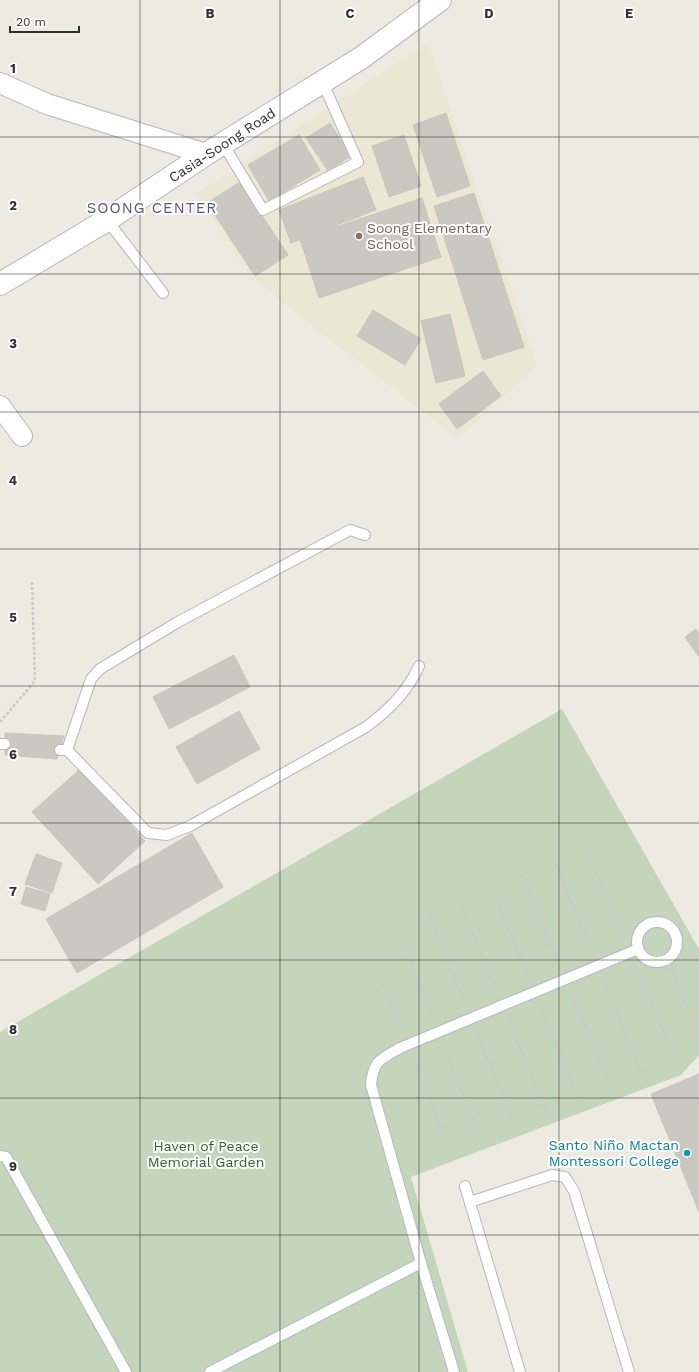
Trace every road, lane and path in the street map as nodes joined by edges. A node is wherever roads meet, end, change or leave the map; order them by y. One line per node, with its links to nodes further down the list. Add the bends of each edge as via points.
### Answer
1 (440, 0): 2 (street, Casia-Soong Road, via 361,58)
2 (322, 81): 4 (street, Casia-Soong Road); 4 (lane, via 358,162 264,210)
3 (0, 83): 4 (street, via 47,104)
4 (214, 149): 5 (street, Casia-Soong Road)
5 (107, 220): 6 (street, Casia-Soong Road); 7 (lane)
6 (0, 284)
7 (163, 293)
8 (0, 406): 9 (street)
9 (22, 436)
10 (365, 535): 12 (lane, via 350,530 178,622 100,669 91,679 63,750 148,833 167,836 190,826 366,727 384,714 412,682)
11 (32, 582): 13 (path, via 35,681)
12 (419, 666)
13 (0, 722)
14 (638, 949): 15 (lane, via 642,955 654,962); 15 (lane, via 638,934 642,928 658,921 667,924 673,929 677,945 674,953); 18 (lane)
15 (667, 959): 17 (path)
16 (382, 982): 18 (path)
17 (699, 1034)
18 (407, 1045): 19 (path); 23 (lane, via 379,1060 372,1071 371,1085)
19 (448, 1145)
20 (0, 1156): 24 (lane, via 6,1157)
21 (465, 1186): 22 (lane)
22 (470, 1202): 27 (lane); 28 (lane, via 552,1175 565,1177 574,1191)
23 (421, 1264): 25 (lane); 26 (lane)
24 (126, 1372)
25 (210, 1372)
26 (454, 1372)
27 (520, 1372)
28 (629, 1372)

